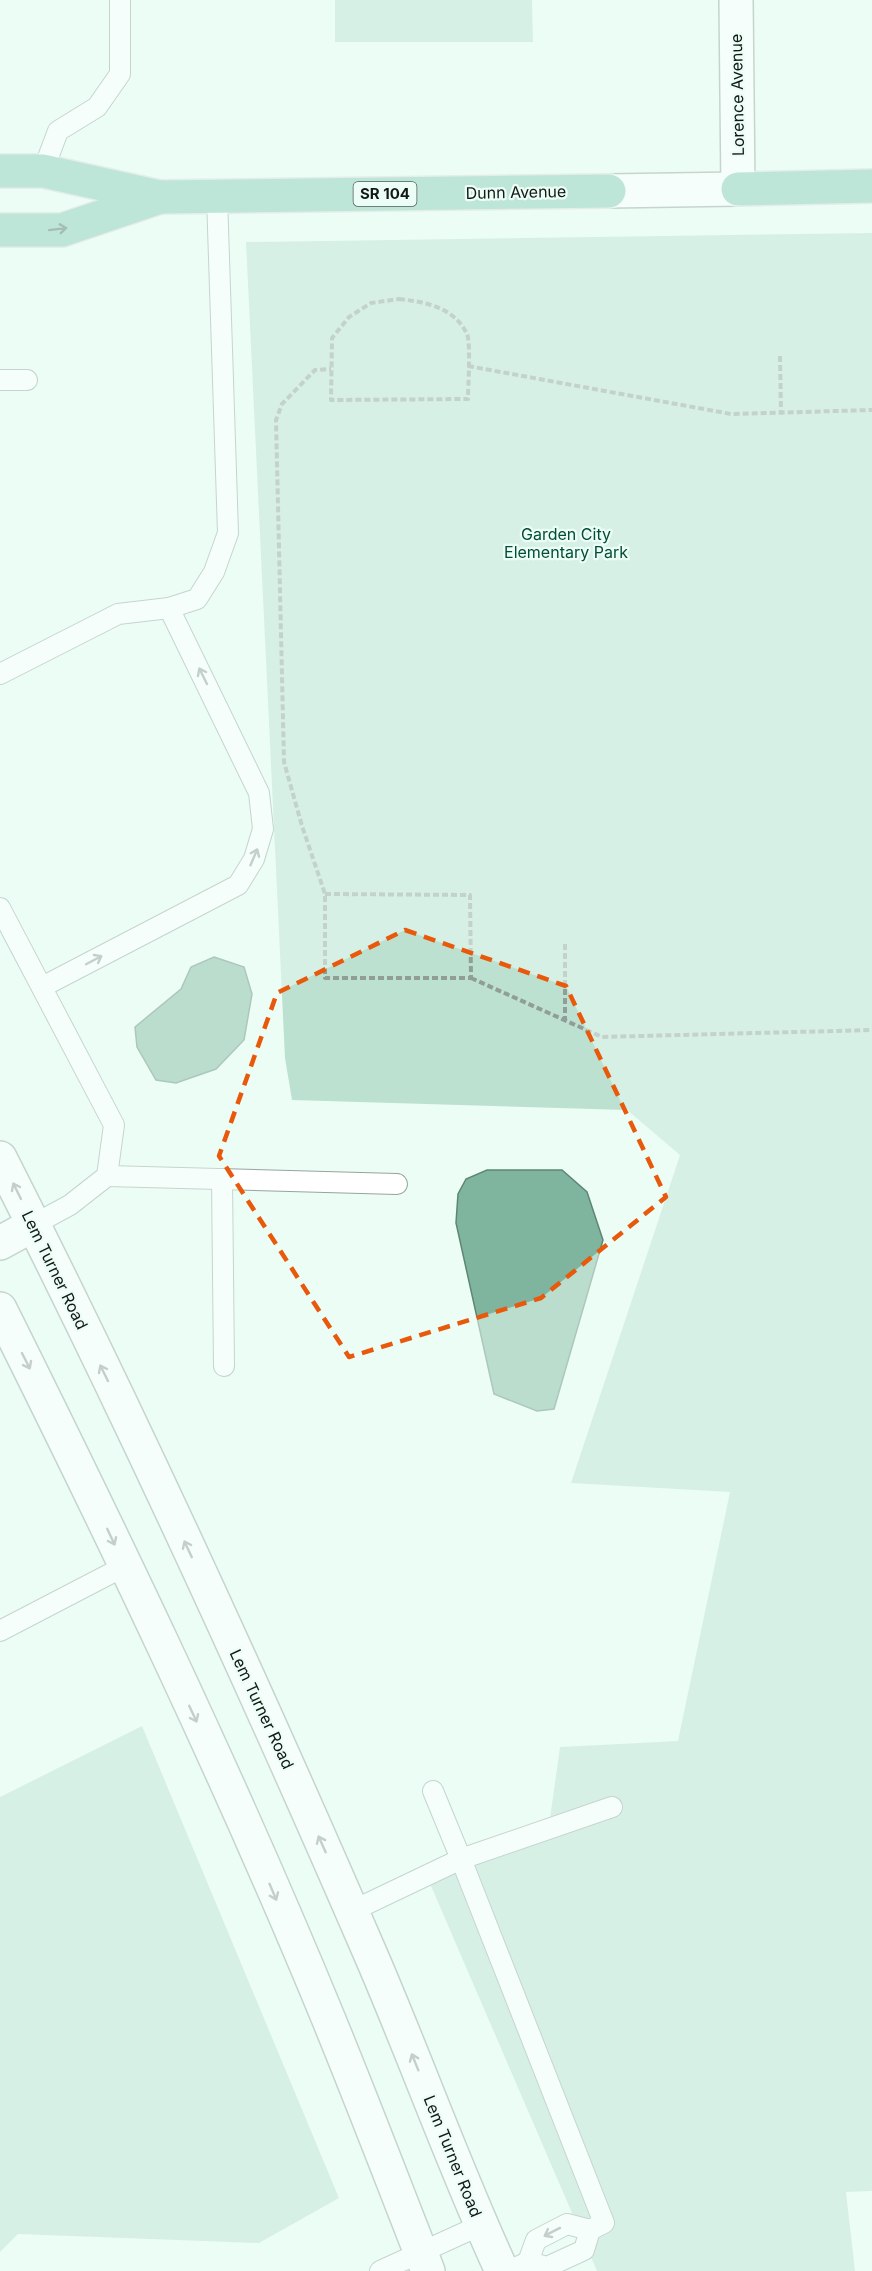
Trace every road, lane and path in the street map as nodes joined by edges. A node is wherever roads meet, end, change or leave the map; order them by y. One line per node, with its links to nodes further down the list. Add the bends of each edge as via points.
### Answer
1 (120, 0): 4 (lane, via 120,74 98,106 58,131)
2 (736, 0): 6 (main road, Lorence Avenue)
3 (0, 171): 4 (main road, Dunn Avenue / SR 104)
4 (43, 171): 7 (main road, Dunn Avenue / SR 104)
5 (872, 186): 6 (main road, Dunn Avenue / SR 104)
6 (738, 189): 8 (main road, Dunn Avenue / SR 104)
7 (160, 197): 8 (main road, Dunn Avenue / SR 104); 9 (main road, Dunn Avenue / SR 104, one-way to 7, via 62,230)
8 (217, 197): 17 (lane, via 228,533 214,572 197,598)
9 (0, 230)
10 (780, 356): 16 (path)
11 (468, 366): 12 (path, via 468,399 331,400); 12 (path, via 468,335 455,318 430,303 399,299 371,303 349,317 332,338); 16 (path, via 731,414)
12 (331, 369): 19 (path, via 315,370 282,404 276,420 284,762)
13 (27, 380): 14 (lane)
14 (0, 381)
15 (872, 410): 16 (path)
16 (781, 414)
17 (170, 608): 18 (lane, via 118,614); 23 (lane, one-way to 17, via 238,885 254,859 263,829 259,793)
18 (0, 674)
19 (325, 894): 22 (path, via 470,895); 22 (path, via 325,978)
20 (0, 908): 23 (lane)
21 (565, 944): 24 (path)
22 (471, 978): 24 (path)
23 (42, 987): 27 (lane, via 114,1125)
24 (565, 1019): 25 (path, via 602,1037)
25 (872, 1030)
26 (0, 1158): 30 (main road, Lem Turner Road, one-way to 26)
27 (107, 1176): 28 (lane); 30 (lane, via 70,1205)
28 (222, 1179): 29 (lane); 33 (lane)
29 (397, 1184)
30 (33, 1225): 31 (main road); 39 (main road, Lem Turner Road, one-way to 30, via 289,1766)
31 (0, 1243)
32 (0, 1309): 34 (main road, one-way to 34)
33 (224, 1366)
34 (125, 1566): 35 (lane); 42 (main road, one-way to 42, via 310,1976)
35 (0, 1631)
36 (433, 1791): 38 (lane)
37 (612, 1807): 38 (lane)
38 (461, 1859): 39 (lane); 41 (lane, via 604,2223)
39 (352, 1911): 40 (main road, Lem Turner Road, one-way to 39)
40 (481, 2225): 42 (lane); 43 (main road, Lem Turner Road)
41 (590, 2230): 43 (lane, one-way to 43, via 567,2224 536,2240); 43 (lane, via 584,2250 547,2267)
42 (424, 2261): 44 (lane)
43 (515, 2267): 45 (lane)
44 (380, 2271)
45 (508, 2271)

